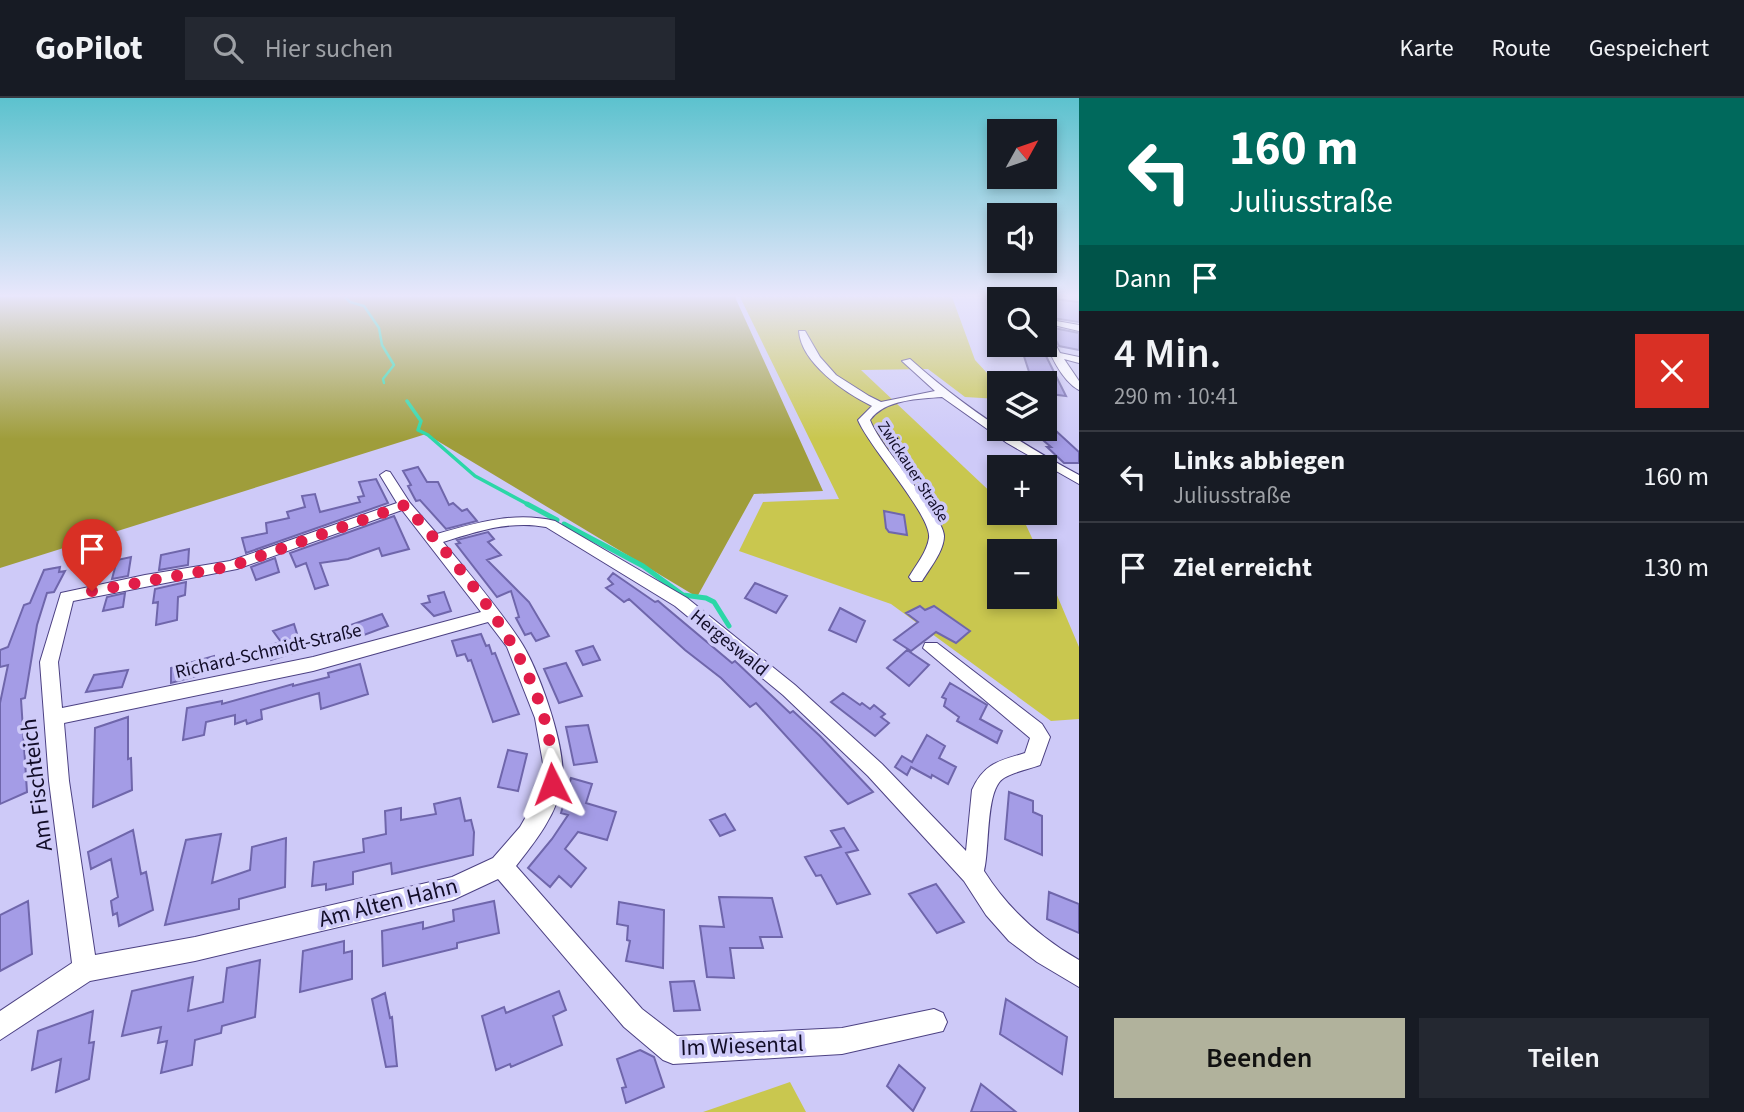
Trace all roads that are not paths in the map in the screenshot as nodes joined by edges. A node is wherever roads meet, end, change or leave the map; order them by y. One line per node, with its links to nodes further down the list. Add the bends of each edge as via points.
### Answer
1 (809, 344): 8 (street, via 828,375)
2 (1057, 352): 3 (street)
3 (1059, 355): 4 (street); 6 (street)
4 (1079, 360)
5 (907, 361): 7 (street)
6 (1079, 387)
7 (941, 394): 8 (street, Zwickauer Straße); 10 (street)
8 (879, 405): 13 (street, Zwickauer Straße, via 867,414 864,425 937,534)
9 (386, 475): 11 (street, Am Alten Hahn)
10 (1079, 480)
11 (405, 505): 12 (street, Am Alten Hahn); 16 (street, Am Fischteich, via 232,566 66,597 49,662)
12 (433, 540): 14 (street, Am Alten Hahn); 18 (street, Hergeswald, via 502,523 537,521 640,576 681,602 789,690 875,771)
13 (917, 577)
14 (492, 615): 16 (street, Richard-Schmidt-Straße, via 313,664); 17 (street, Am Alten Hahn, via 514,645 527,676 544,718 553,763 544,806)
15 (931, 648): 18 (street, via 1040,737 1033,759 995,772 982,790 978,855)
16 (52, 718): 19 (street, Am Fischteich)
17 (501, 866): 19 (street, Am Alten Hahn, via 439,891 195,949); 21 (street, Im Wiesental, via 633,1018 673,1050 842,1041)
18 (972, 873): 20 (street, Hergeswald, via 1021,936)
19 (85, 969): 22 (street, Am Alten Hahn)
20 (1079, 974)
21 (934, 1022)
22 (0, 1027)

